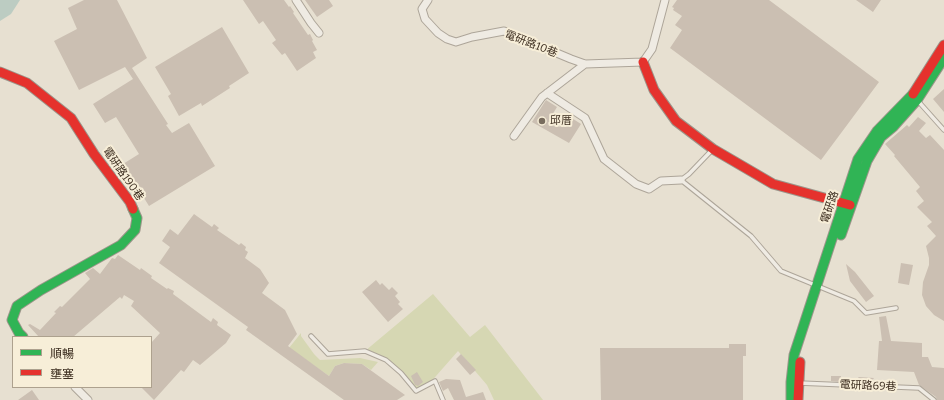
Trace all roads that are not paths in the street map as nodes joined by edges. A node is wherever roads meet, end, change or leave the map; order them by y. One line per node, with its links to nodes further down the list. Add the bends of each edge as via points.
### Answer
1 (296, 0): 4 (street)
2 (428, 0): 8 (street, 電研路10巷, via 422,9 425,18 447,39 456,42 504,32)
3 (665, 0): 7 (street, via 652,49)
4 (319, 33)
5 (944, 45): 16 (street, 電研路, via 911,96 877,131 858,159)
6 (944, 58): 11 (street, 電研路)
7 (643, 62): 8 (street, 電研路10巷); 14 (street, via 654,90 676,121)
8 (585, 64): 10 (street)
9 (0, 72): 19 (street, 電研路190巷, via 27,83 71,118 130,202 137,218 134,230 120,245 17,306 12,320)
10 (547, 93): 13 (street); 15 (street, via 585,118 604,159 636,184 649,189 662,181)
11 (917, 100): 12 (lane); 16 (street, 電研路, via 881,138)
12 (944, 130)
13 (514, 136)
14 (713, 149): 15 (lane); 16 (street, via 773,184)
15 (681, 180): 17 (lane, via 751,236 781,271)
16 (848, 204): 17 (street, 電研路)
17 (820, 288): 18 (lane, via 854,301 866,313); 21 (street, 電研路, via 801,354); 25 (street, 電研路, via 794,355)
18 (896, 308)
19 (23, 336)
20 (311, 336): 24 (lane, via 328,354 365,351 386,360 416,390 434,381)
21 (798, 383): 26 (street, 電研路); 27 (lane, 電研路69巷, via 920,388)
22 (76, 388): 23 (street)
23 (88, 400)
24 (443, 400)
25 (791, 400)
26 (798, 400)
27 (934, 400)

